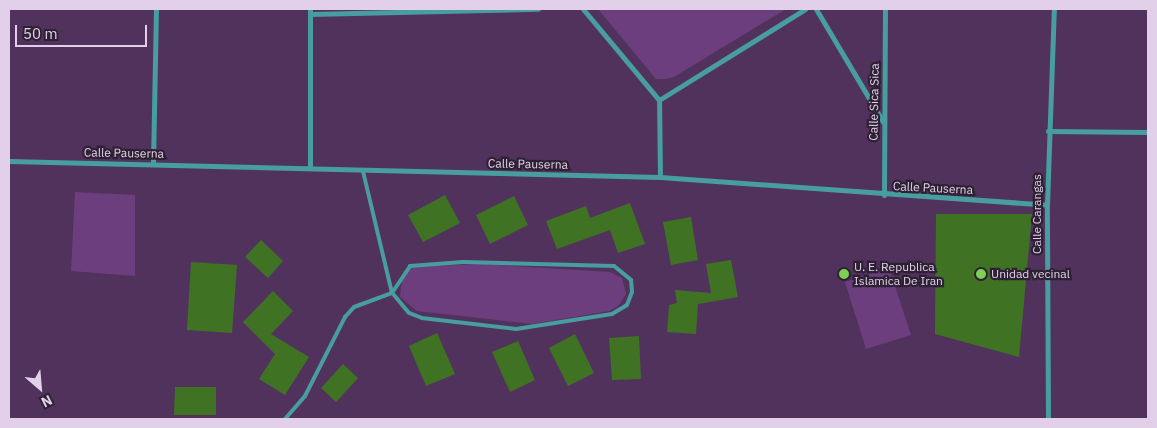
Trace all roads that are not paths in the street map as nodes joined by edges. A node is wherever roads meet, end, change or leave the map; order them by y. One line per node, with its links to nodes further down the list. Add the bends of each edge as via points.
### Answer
1 (156, 9): 14 (street)
2 (538, 9): 8 (street)
3 (584, 9): 9 (street)
4 (805, 9): 9 (street)
5 (816, 9): 10 (street)
6 (885, 9): 10 (street, Calle Sica Sica)
7 (1054, 9): 11 (street, Calle Carangas)
8 (310, 11): 15 (street)
9 (659, 100): 17 (street)
10 (883, 122): 18 (street, Calle Sica Sica)
11 (1048, 131): 12 (street); 19 (street, Calle Carangas)
12 (1148, 132)
13 (9, 161): 14 (street, Calle Pauserna)
14 (153, 164): 15 (street, Calle Pauserna)
15 (310, 168): 16 (street, Calle Pauserna)
16 (363, 171): 17 (street, Calle Pauserna); 20 (lane)
17 (660, 177): 18 (street, Calle Pauserna, via 745,181)
18 (884, 195): 19 (street, Calle Pauserna)
19 (1047, 205): 22 (street, Calle Carangas)
20 (392, 293): 20 (lane, via 410,266 463,262 614,266 631,280 632,292 627,306 612,314 516,329 422,318 410,313); 21 (lane, via 354,307 345,317 305,396)
21 (284, 419)
22 (1048, 419)

